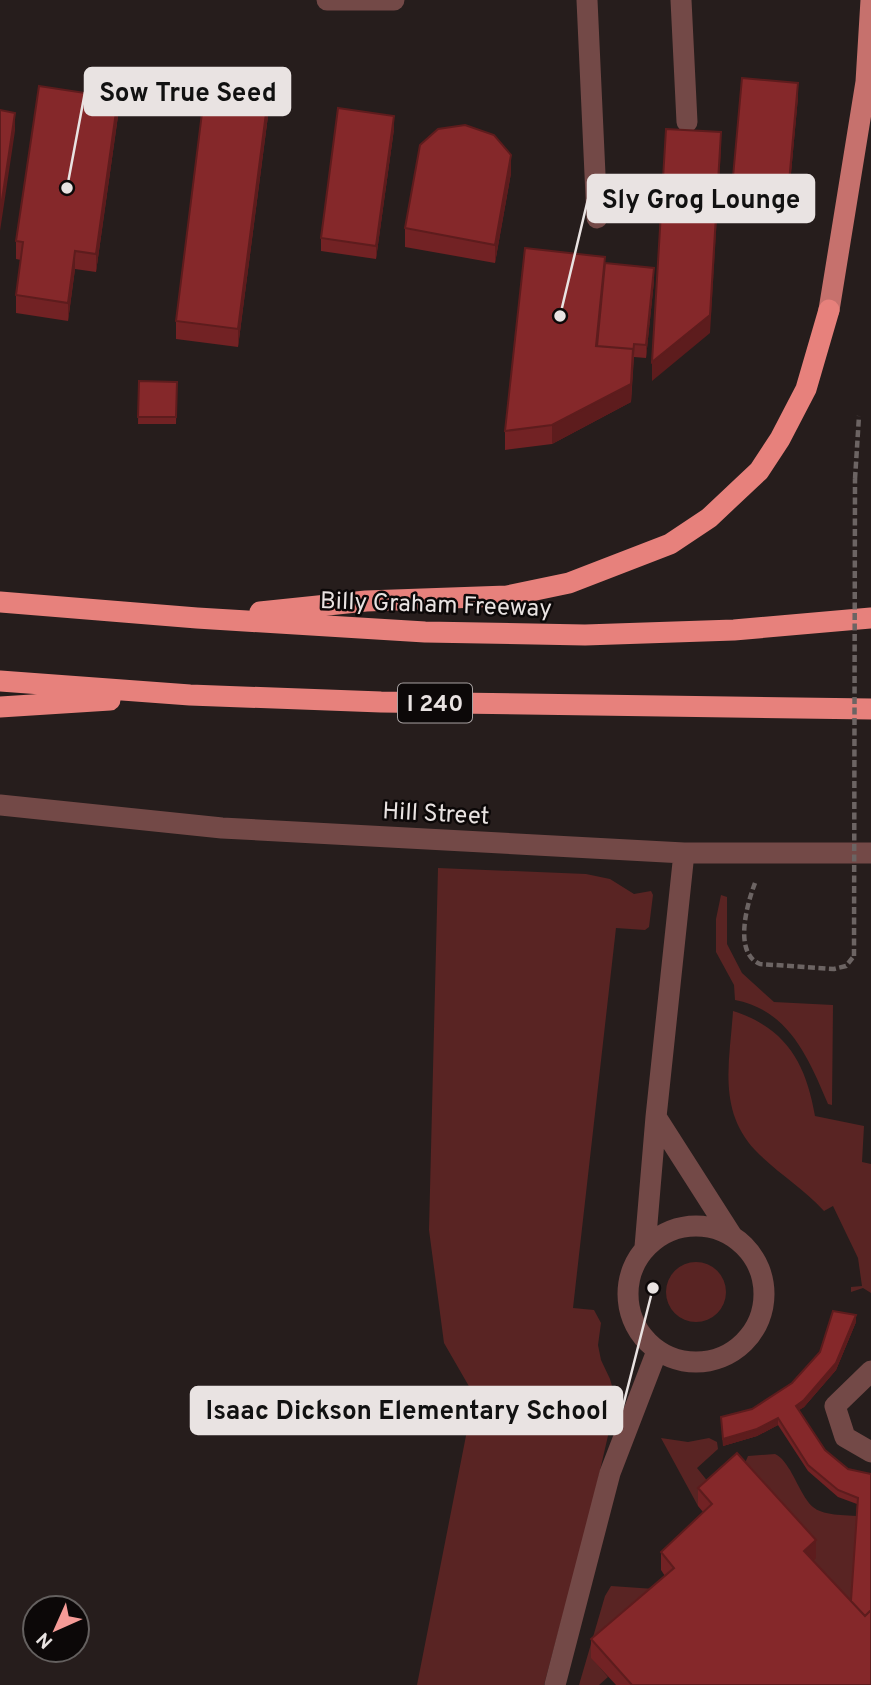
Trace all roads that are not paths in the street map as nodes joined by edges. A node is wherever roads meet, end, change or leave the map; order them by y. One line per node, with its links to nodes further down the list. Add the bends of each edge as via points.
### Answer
1 (327, 0): 2 (street)
2 (394, 0)
3 (587, 0): 7 (street)
4 (681, 0): 6 (street)
5 (871, 0): 8 (main road, via 866,82)
6 (687, 122)
7 (597, 218)
8 (829, 310): 10 (highway, via 806,389 759,471 709,518 670,544 569,583 507,596 366,601)
9 (0, 602): 10 (highway, Billy Graham Freeway)
10 (197, 618): 11 (highway, Billy Graham Freeway, via 425,632 585,635 734,630)
11 (871, 618)
12 (0, 681): 13 (highway, I 240)
13 (190, 695): 14 (highway); 15 (highway, I 240)
14 (0, 706)
15 (871, 709)
16 (0, 805): 17 (street, Hill Street, via 222,828)
17 (684, 853): 18 (street, Hill Street); 19 (street)
18 (871, 853)
19 (656, 1117): 20 (street); 21 (street)
20 (732, 1236): 21 (street, via 711,1226 687,1225 664,1232); 22 (street, via 750,1251 765,1291 753,1332 739,1348 699,1362 678,1360)
21 (645, 1247): 22 (street, via 632,1266 629,1312 640,1334)
22 (657, 1350): 25 (street, via 610,1474)
23 (871, 1371): 24 (street, via 835,1406 845,1437)
24 (871, 1452)
25 (555, 1685)

